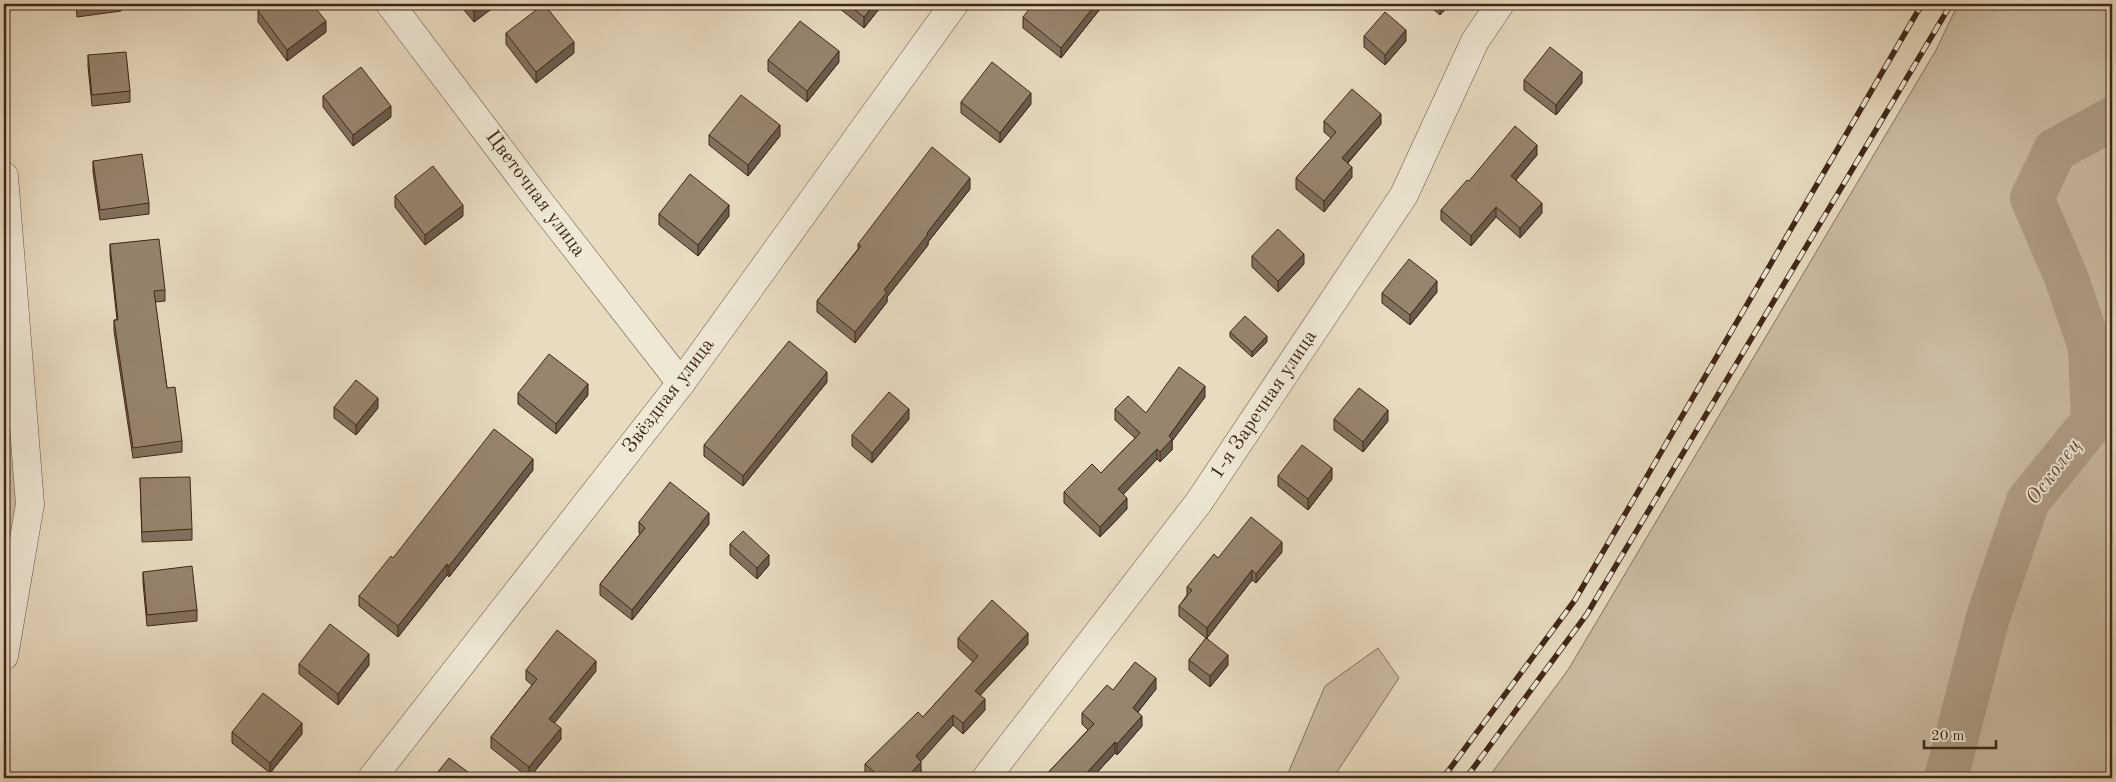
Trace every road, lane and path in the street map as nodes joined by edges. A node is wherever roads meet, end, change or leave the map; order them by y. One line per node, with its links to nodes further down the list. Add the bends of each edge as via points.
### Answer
1 (390, 4): 5 (street, Цветочная улица)
2 (954, 4): 5 (street, Звёздная улица)
3 (1500, 4): 8 (street, 1-я Заречная улица, via 1475,41 1404,195 1199,502)
4 (4, 176): 6 (street, via 30,504)
5 (681, 383): 7 (street, Звёздная улица)
6 (4, 656)
7 (372, 778)
8 (986, 778)

